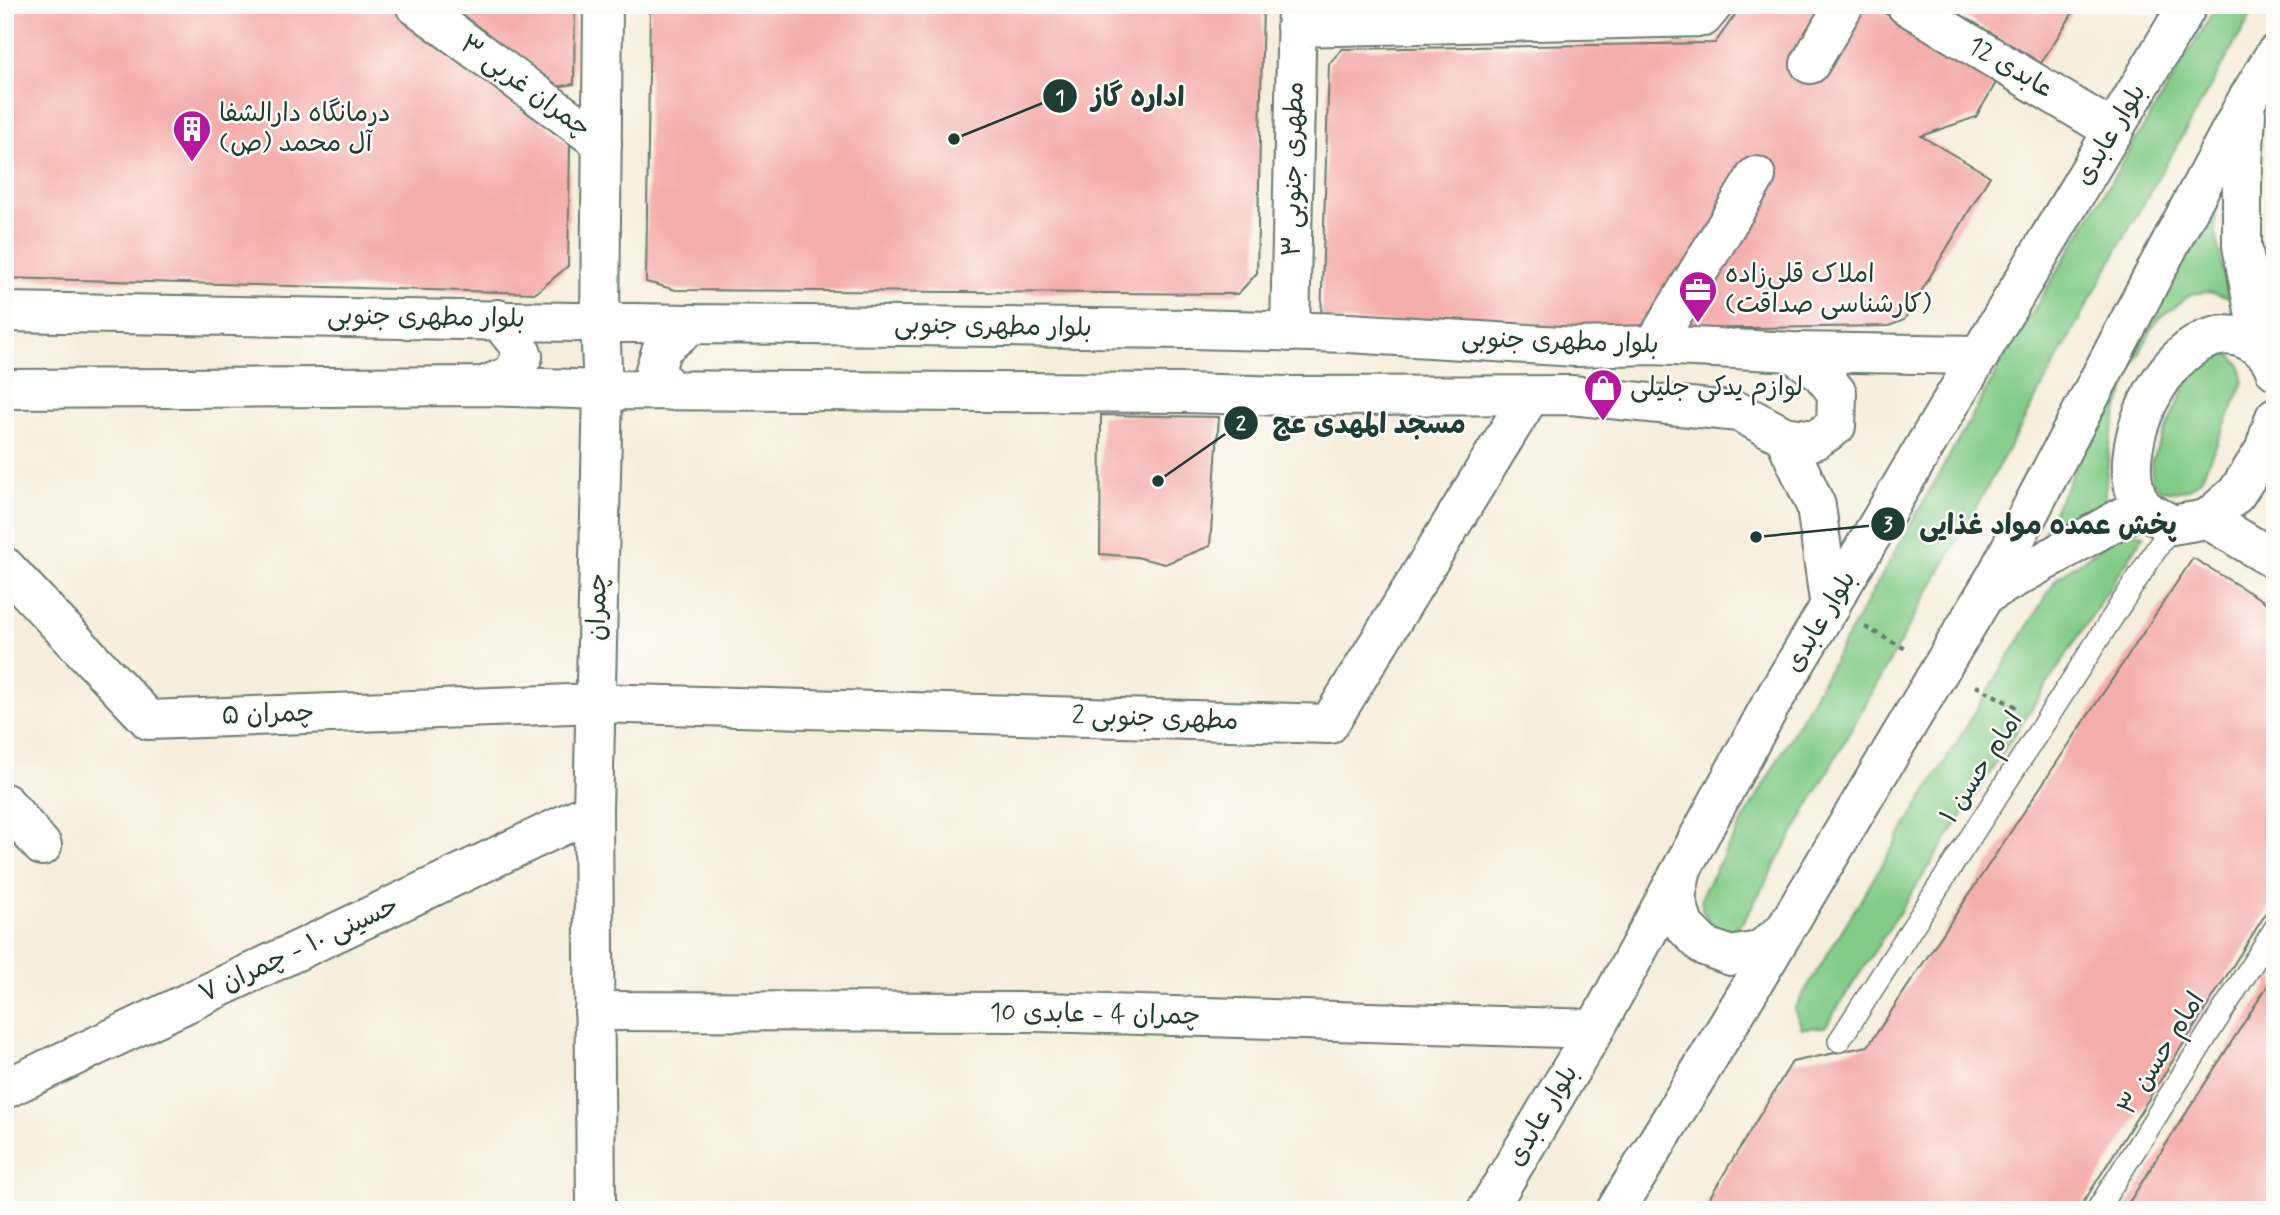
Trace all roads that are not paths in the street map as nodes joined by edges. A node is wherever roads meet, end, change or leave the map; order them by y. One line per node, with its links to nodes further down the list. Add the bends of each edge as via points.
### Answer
1 (415, 5): 12 (street, چمران غربی ۳)
2 (603, 5): 12 (street, چمران)
3 (1713, 5): 7 (street, via 1703,17)
4 (1844, 5): 9 (street)
5 (2188, 5): 11 (street, بلوار عابدی)
6 (1930, 11): 11 (street, عابدی 12)
7 (1297, 16): 18 (street, مطهری جنوبی ۳)
8 (2275, 54): 10 (street)
9 (1810, 64)
10 (2247, 100): 22 (street, via 2242,246); 33 (street)
11 (2113, 131): 21 (street, بلوار عابدی)
12 (602, 143): 16 (street, چمران)
13 (1756, 176): 19 (street)
14 (5, 312): 15 (street, بلوار مطهری جنوبی)
15 (498, 319): 16 (street, بلوار مطهری جنوبی); 23 (street, via 523,356 511,375)
16 (600, 321): 17 (street, بلوار مطهری جنوبی); 25 (street, چمران)
17 (692, 324): 18 (street, بلوار مطهری جنوبی); 26 (street, via 662,348 655,370)
18 (1290, 332): 19 (street, بلوار مطهری جنوبی, via 1576,347)
19 (1654, 345): 20 (street, بلوار مطهری جنوبی)
20 (1792, 352): 21 (street, بلوار مطهری جنوبی); 29 (street, via 1821,373 1837,393 1836,426 1815,440)
21 (1980, 355): 34 (street, بلوار عابدی)
22 (2268, 359): 30 (street, via 2242,337 2220,335 2181,356 2154,388 2137,427 2133,483)
23 (484, 386): 24 (street, بلوار مطهری جنوبی); 25 (street, بلوار مطهری جنوبی)
24 (5, 389)
25 (603, 390): 26 (street, بلوار مطهری جنوبی); 35 (street, چمران)
26 (670, 391): 27 (street, بلوار مطهری جنوبی)
27 (1530, 396): 29 (street, بلوار مطهری جنوبی, via 1572,395 1739,412); 35 (street, مطهری جنوبی 2, via 1329,724)
28 (2275, 417): 30 (street, via 2264,451 2229,501)
29 (1784, 436): 34 (street, via 1816,506)
30 (2174, 517): 31 (street); 33 (street); 44 (lane, امام حسن ۱)
31 (2275, 561)
32 (5, 567): 35 (street, چمران ۵, via 149,720)
33 (1984, 596): 41 (street)
34 (1830, 608): 39 (street, بلوار عابدی, via 1770,706)
35 (596, 703): 37 (street, چمران)
36 (5, 803): 38 (street)
37 (593, 811): 42 (street, چمران); 45 (street, حسينی ۱۰ - چمران ۷)
38 (42, 846)
39 (1681, 870): 41 (street, via 1676,898 1684,926 1704,946 1731,956 1759,951); 43 (street, بلوار عابدی)
40 (2275, 928): 49 (lane, امام حسن ۳)
41 (1782, 933): 48 (street)
42 (594, 1011): 43 (street, چمران 4 - عابدی 10, via 1041,1012); 46 (street, چمران)
43 (1595, 1029): 47 (street, بلوار عابدی)
44 (1839, 1041)
45 (5, 1089)
46 (596, 1210)
47 (1487, 1210)
48 (1616, 1210)
49 (2098, 1210)

